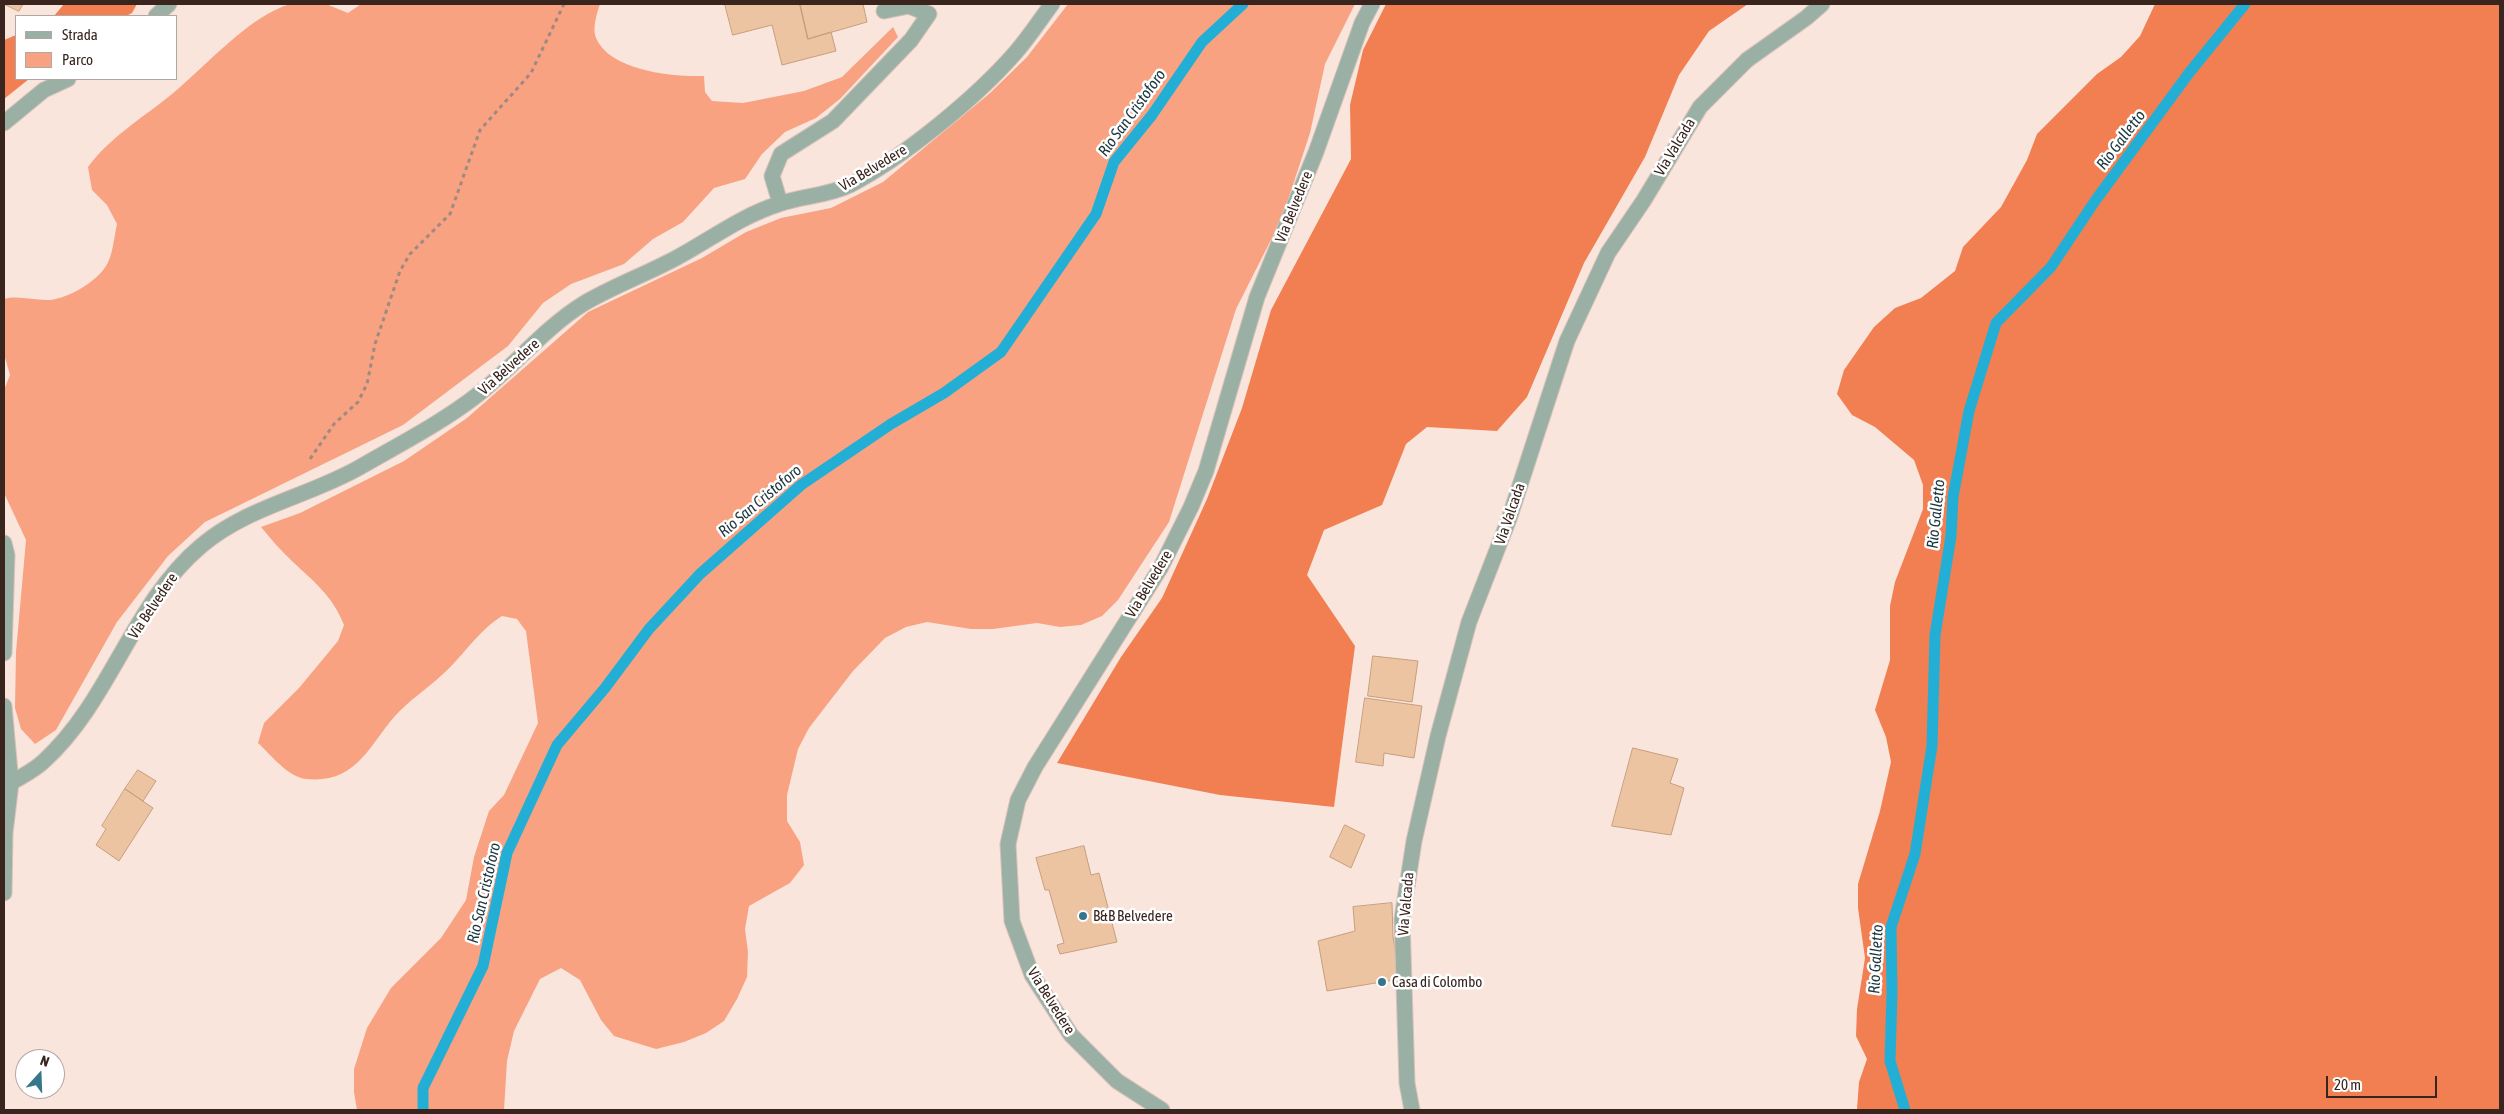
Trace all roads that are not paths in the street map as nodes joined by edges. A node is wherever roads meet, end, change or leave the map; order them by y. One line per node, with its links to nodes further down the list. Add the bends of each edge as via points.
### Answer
1 (169, 4): 6 (street)
2 (1052, 4): 9 (street, Via Belvedere, via 1016,52 979,89 894,159 847,186 818,196)
3 (1372, 4): 15 (street, Via Belvedere, via 1257,297 1208,464 1191,507 1161,567 1035,767 1018,800 1008,844 1012,921 1032,975 1071,1035 1117,1081)
4 (1822, 4): 16 (street, Via Valcada, via 1747,60 1700,107 1608,253 1567,341 1509,519 1469,622 1438,736 1407,878 1402,919 1406,1063)
5 (884, 11): 9 (street, via 909,6 929,14 911,40 834,121 781,154 772,176)
6 (157, 15)
7 (66, 80): 8 (street, via 44,90)
8 (4, 123)
9 (780, 203): 13 (street, Via Belvedere, via 581,305 476,396 355,470 244,518 202,545 167,580 111,674 66,738 42,763)
10 (4, 543): 11 (street, via 7,554)
11 (4, 653)
12 (4, 706): 13 (street)
13 (11, 783): 14 (street, via 5,833)
14 (4, 893)
15 (1162, 1110)
16 (1412, 1110)

